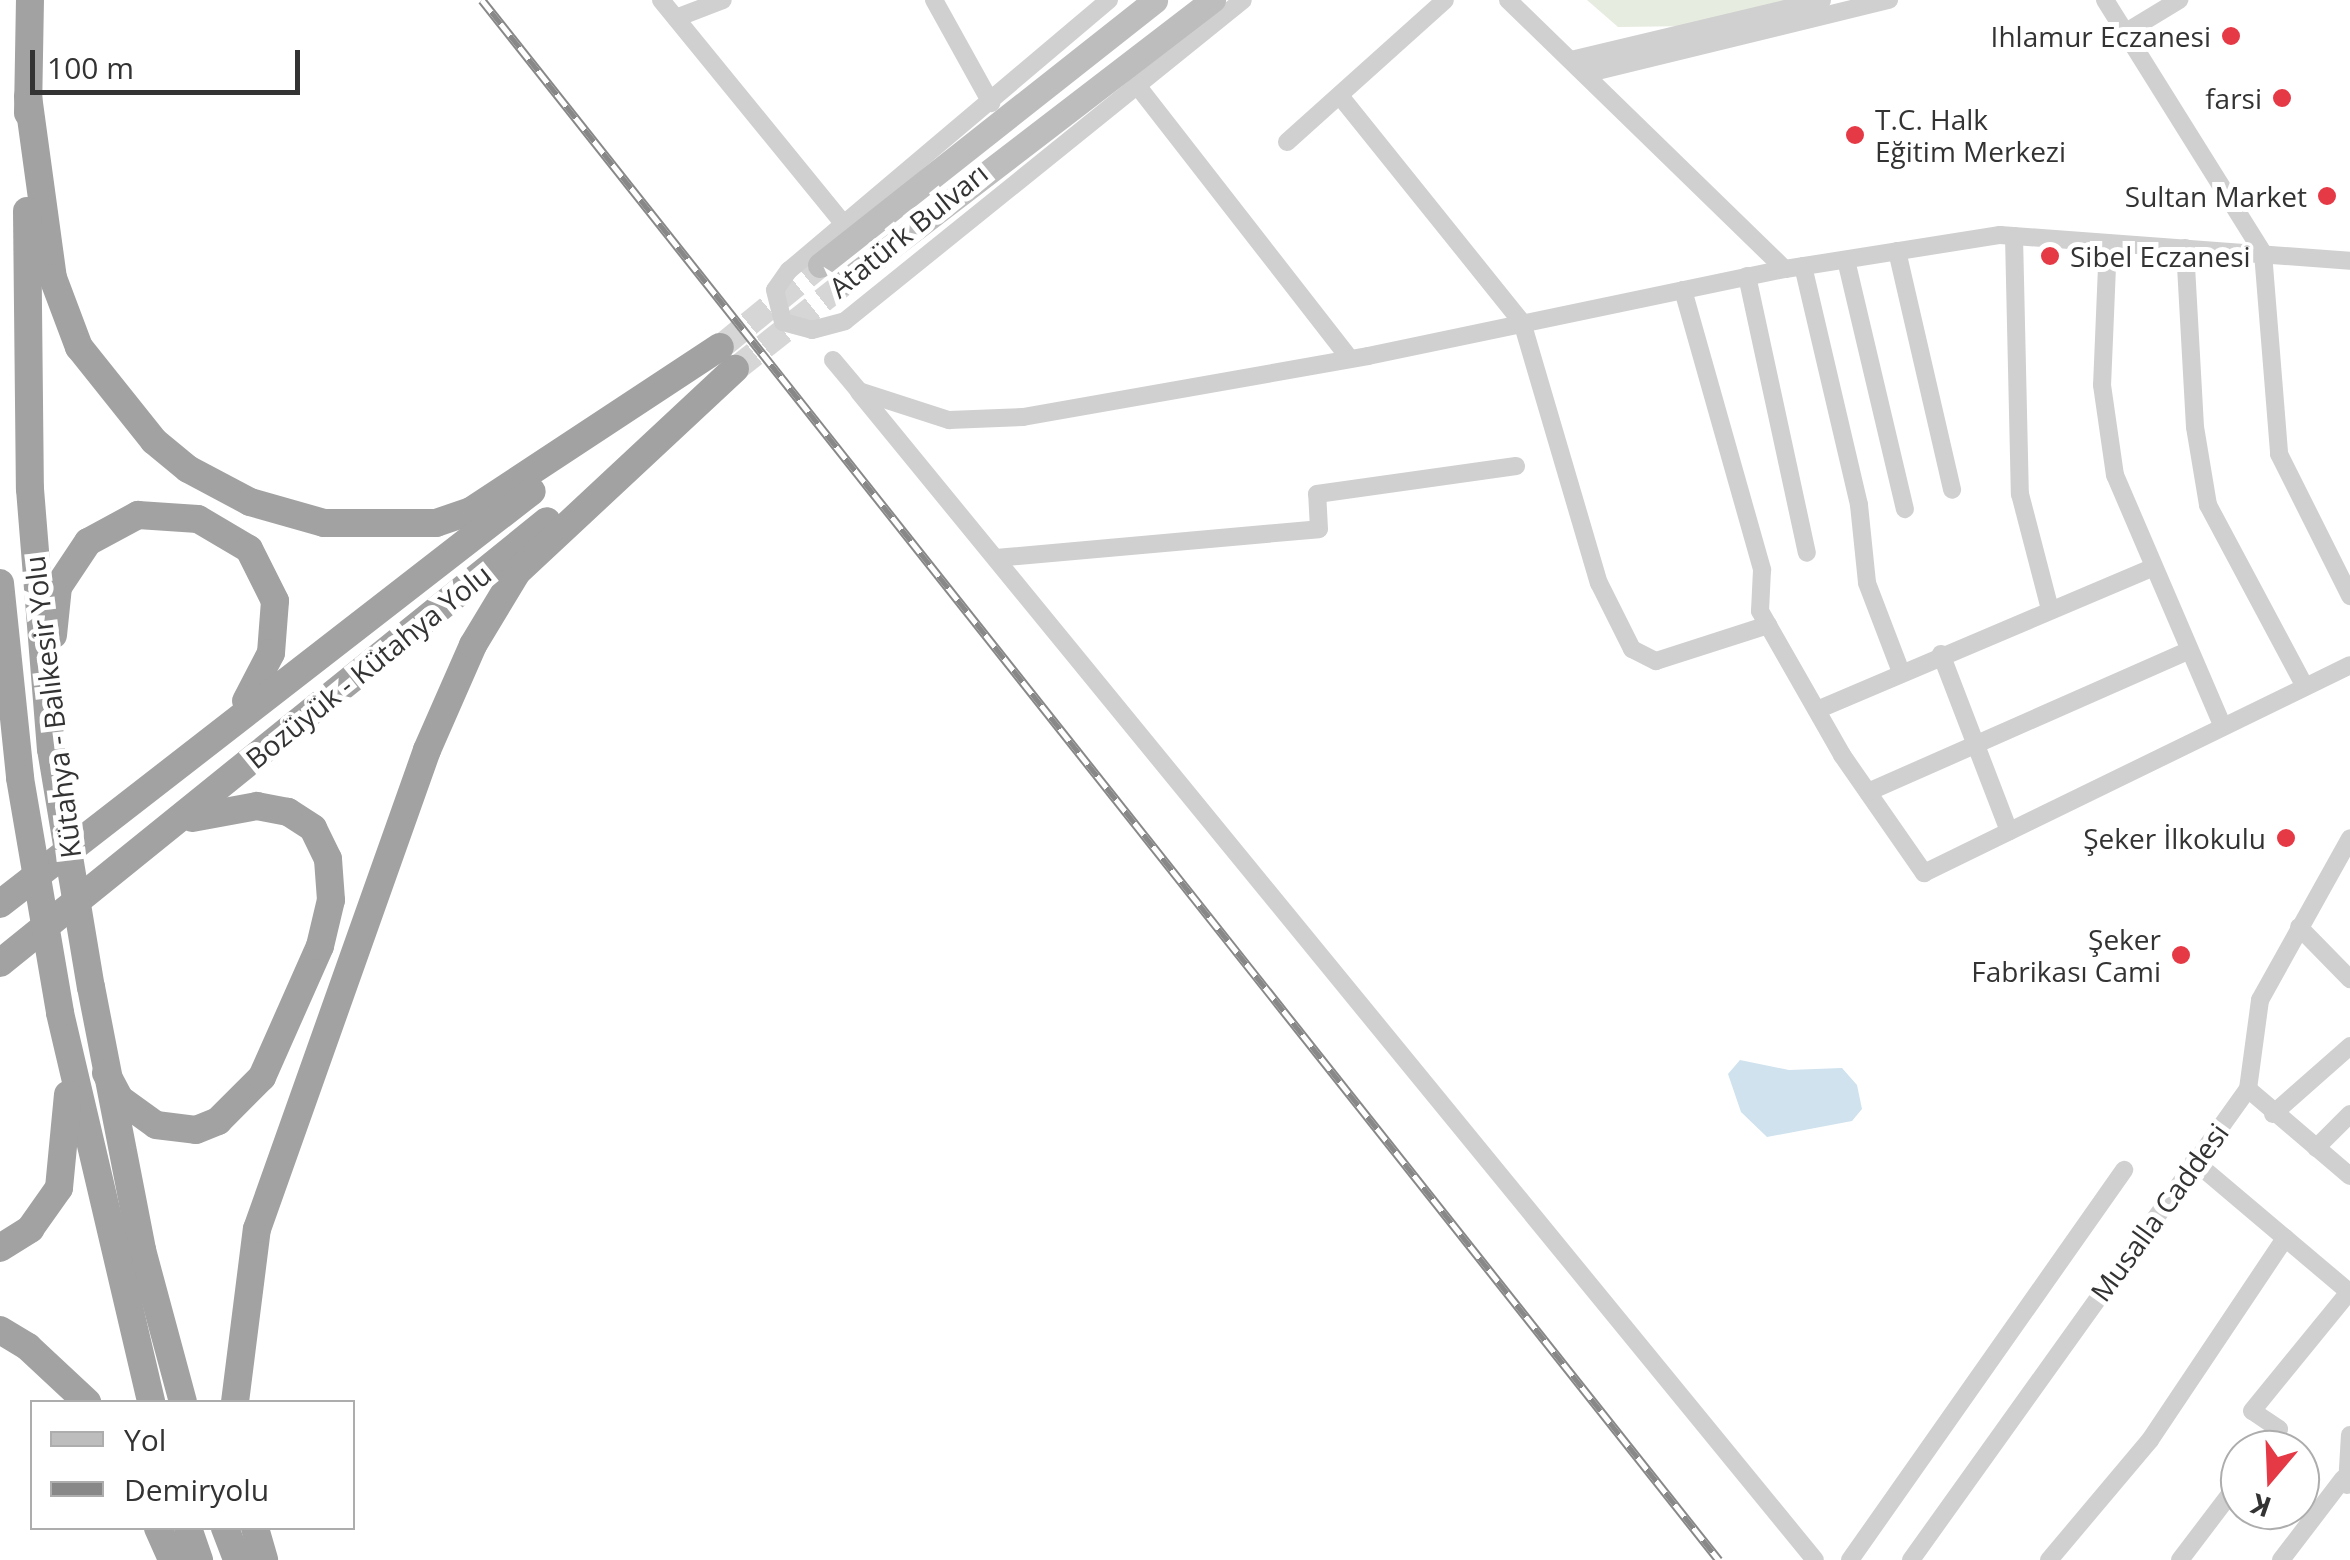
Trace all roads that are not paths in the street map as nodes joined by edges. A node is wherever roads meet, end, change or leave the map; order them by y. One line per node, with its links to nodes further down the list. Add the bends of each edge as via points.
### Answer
1 (30, 0): 20 (highway, Kütahya - Balıkesir Yolu)
2 (661, 0): 15 (street)
3 (723, 0): 15 (street)
4 (934, 0): 22 (street)
5 (1109, 0): 22 (street, Atatürk Bulvarı)
6 (1155, 0): 32 (main road, Atatürk Bulvarı)
7 (1213, 0): 35 (main road, Atatürk Bulvarı)
8 (1243, 0): 19 (street, Atatürk Bulvarı)
9 (1445, 0): 21 (street)
10 (1508, 0): 17 (street)
11 (1822, 0): 17 (street)
12 (1889, 0): 18 (street)
13 (2105, 0): 16 (street)
14 (2179, 0): 16 (street)
15 (676, 18): 24 (street)
16 (2123, 34): 29 (street)
17 (1571, 60): 18 (street)
18 (1586, 74): 33 (street)
19 (1136, 84): 24 (street, Atatürk Bulvarı, via 845,322 812,330 783,322 776,290); 39 (street)
20 (28, 96): 38 (highway, via 52,278 79,347 154,442 250,502 324,524 436,522 471,510); 62 (highway, Kütahya - Balıkesir Yolu, via 30,489)
21 (1340, 96): 23 (street); 37 (street)
22 (991, 103): 24 (street, Atatürk Bulvarı)
23 (1287, 142)
24 (843, 222)
25 (2014, 236): 26 (street); 28 (street); 50 (street, via 2020,494)
26 (2108, 242): 27 (street); 47 (street, via 2102,385 2115,474)
27 (2184, 248): 29 (street); 56 (street, via 2195,427 2208,505)
28 (1897, 251): 30 (street); 43 (street)
29 (2263, 253): 31 (street); 49 (street, via 2279,454)
30 (1846, 260): 33 (street); 44 (street)
31 (2350, 261)
32 (820, 264)
33 (1794, 268): 34 (street); 55 (street, via 1858,505 1867,583)
34 (1748, 276): 36 (street); 45 (street)
35 (844, 282)
36 (1683, 290): 37 (street); 51 (street, via 1762,570 1760,611)
37 (1522, 322): 39 (street); 51 (street, via 1598,584 1632,648 1656,661)
38 (728, 358): 58 (highway, Bozüyük - Kütahya Yolu); 65 (highway, Bozüyük - Kütahya Yolu); 89 (highway, via 517,572 472,645 427,750 257,1229)
39 (1350, 359): 41 (street, via 1024,417 949,420)
40 (834, 360): 41 (street)
41 (859, 392): 46 (street)
42 (1516, 466): 46 (street, via 1316,494 1319,529)
43 (1952, 490)
44 (1905, 509)
45 (1806, 553)
46 (996, 558): 102 (street)
47 (2151, 568): 50 (street); 52 (street)
48 (0, 583): 63 (highway, Kütahya - Balıkesir Yolu)
49 (2350, 596)
50 (2050, 610): 53 (street)
51 (1768, 625): 57 (street)
52 (2188, 651): 60 (street); 61 (street)
53 (1941, 654): 55 (street); 61 (street)
54 (2350, 665): 56 (street)
55 (1901, 672): 57 (street)
56 (2305, 687): 60 (street)
57 (1817, 710): 64 (street)
58 (234, 718): 62 (highway, via 272,653 275,601 266,573 224,530 198,519 138,515 88,542 58,587); 68 (highway, Bozüyük - Kütahya Yolu)
59 (0, 722): 63 (highway)
60 (2222, 727): 66 (street)
61 (1975, 742): 64 (street); 66 (street)
62 (51, 749): 74 (highway, Kütahya - Balıkesir Yolu, bridge)
63 (20, 778): 72 (highway, Kütahya - Balıkesir Yolu, bridge)
64 (1868, 792): 66 (street, via 1924,872)
65 (168, 828): 70 (highway, Bozüyük - Kütahya Yolu); 74 (highway, via 207,811 256,806 288,812 312,828 328,859 331,900 320,946 262,1077 218,1121 196,1130 156,1125 120,1099)
66 (2010, 831)
67 (2350, 838): 69 (street, Musalla Caddesi)
68 (0, 904)
69 (2299, 928): 71 (street); 75 (street, Musalla Caddesi, via 2260,1000)
70 (0, 963)
71 (2350, 979)
72 (60, 1013): 83 (highway, via 68,1095 64,1169 48,1208); 87 (highway, Kütahya - Balıkesir Yolu)
73 (2350, 1046): 76 (street)
74 (106, 1072): 88 (highway, Kütahya - Balıkesir Yolu)
75 (2248, 1089): 76 (street); 79 (street, Musalla Caddesi)
76 (2273, 1114): 78 (street)
77 (2350, 1114): 78 (street)
78 (2316, 1148): 81 (street)
79 (2194, 1161): 82 (street); 104 (street, Musalla Caddesi)
80 (2124, 1170): 103 (street)
81 (2350, 1176)
82 (2285, 1238): 84 (street); 105 (street, via 2150,1440)
83 (0, 1248)
84 (2350, 1292): 90 (street, via 2252,1411)
85 (0, 1330): 86 (highway)
86 (85, 1400)
87 (151, 1400)
88 (183, 1400)
89 (235, 1400)
90 (2278, 1430)
91 (2350, 1436): 92 (street)
92 (2347, 1485): 107 (street)
93 (2220, 1507): 106 (street)
94 (159, 1530): 98 (highway)
95 (189, 1530): 99 (highway)
96 (226, 1530): 100 (highway)
97 (256, 1530): 101 (highway)
98 (172, 1560)
99 (199, 1560)
100 (237, 1560)
101 (264, 1560)
102 (1815, 1560)
103 (1850, 1560)
104 (1912, 1560)
105 (2048, 1560)
106 (2180, 1560)
107 (2281, 1560)

